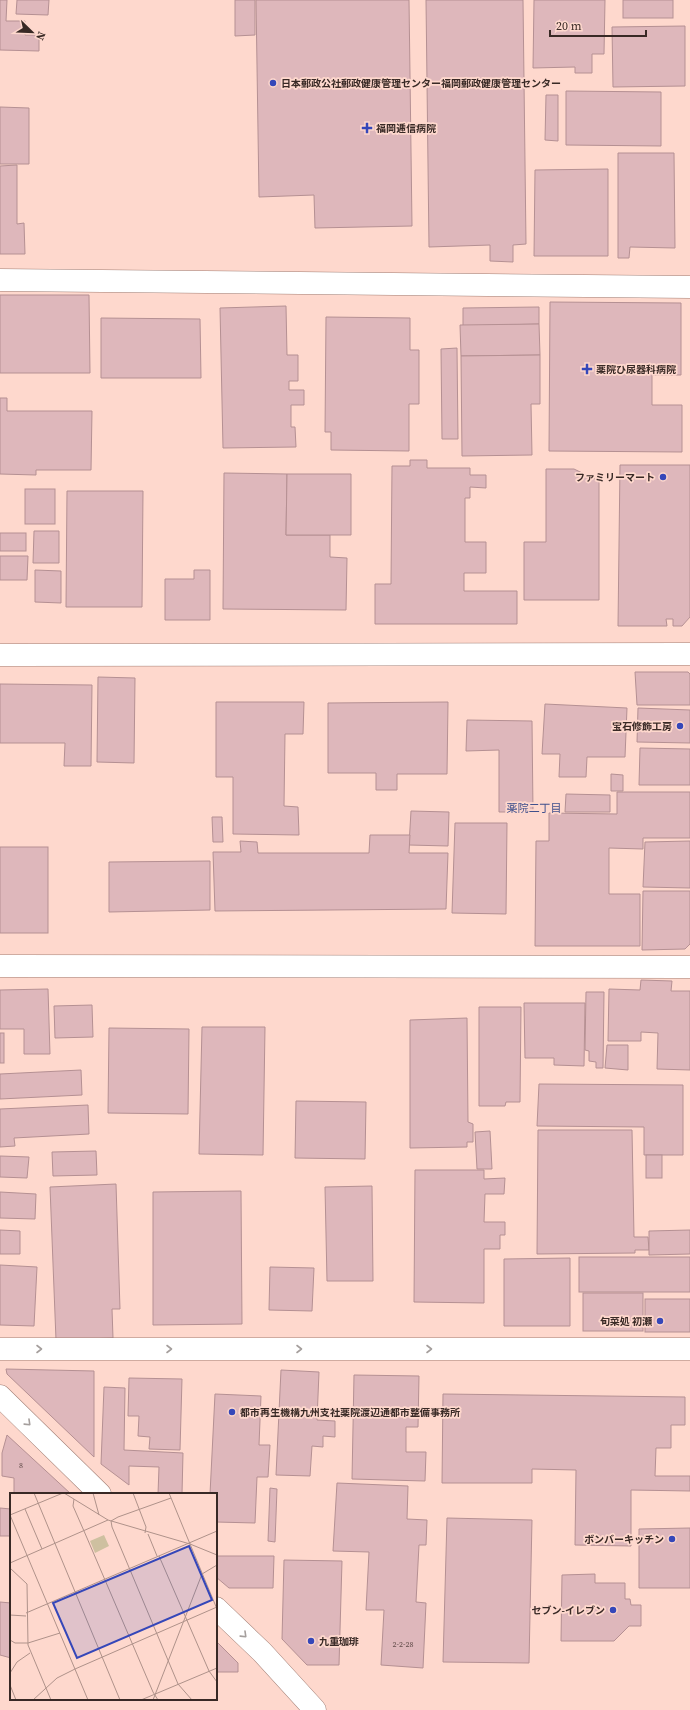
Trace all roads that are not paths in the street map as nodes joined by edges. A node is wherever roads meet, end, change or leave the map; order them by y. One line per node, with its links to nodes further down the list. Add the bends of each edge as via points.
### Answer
1 (0, 280): 2 (street)
2 (690, 287)
3 (690, 654): 4 (street)
4 (0, 655)
5 (0, 966): 6 (street)
6 (690, 967)
7 (0, 1349): 8 (street, one-way to 8)
8 (690, 1349)
9 (0, 1396): 10 (street, one-way to 10)
10 (99, 1493)
11 (217, 1609): 12 (street, one-way to 12, via 262,1652)
12 (315, 1710)

